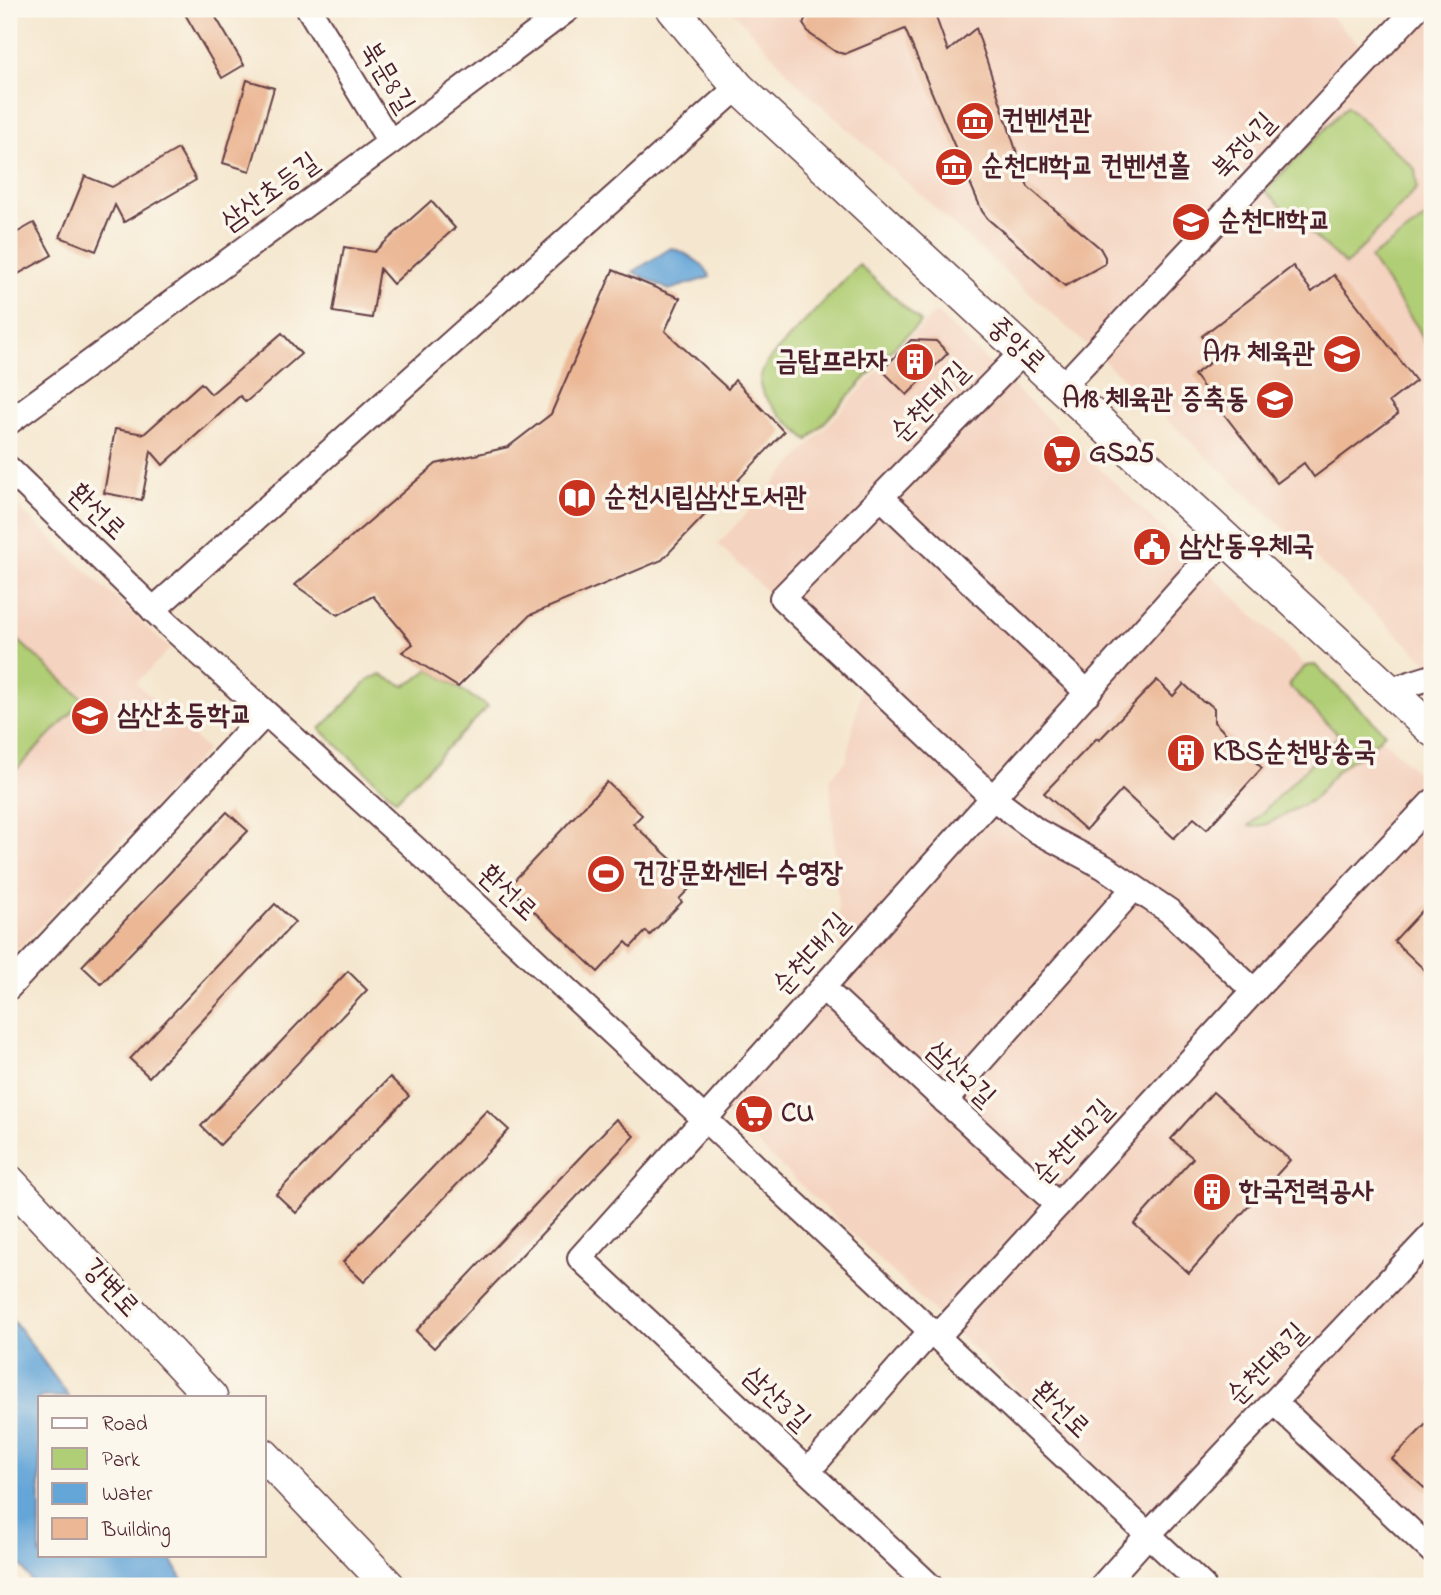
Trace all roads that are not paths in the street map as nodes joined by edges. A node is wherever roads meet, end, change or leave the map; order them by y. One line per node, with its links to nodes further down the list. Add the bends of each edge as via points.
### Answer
1 (309, 9): 6 (street, 북문8길)
2 (568, 9): 6 (street, 삼산초등길)
3 (673, 9): 5 (main road, 중앙로)
4 (1416, 9): 8 (street, 북정4길)
5 (738, 87): 7 (main road, 중앙로); 13 (street)
6 (390, 142): 9 (street, 삼산초등길)
7 (1023, 352): 8 (main road, 중앙로); 11 (street, 순천대1길)
8 (1061, 388): 12 (main road, 중앙로)
9 (9, 422)
10 (9, 468): 13 (street, 환선로)
11 (881, 497): 16 (street); 19 (street, 순천대1길, via 782,598)
12 (1225, 539): 15 (main road, 중앙로); 16 (street, 순천대1길)
13 (153, 610): 17 (street, 환선로)
14 (1432, 677): 15 (street)
15 (1390, 690): 18 (main road, 중앙로)
16 (1088, 693): 19 (street, 순천대1길)
17 (265, 714): 22 (street); 26 (street, 환선로, via 442,873)
18 (1432, 730)
19 (993, 798): 21 (street, via 1037,831); 23 (street, 순천대1길)
20 (1432, 802): 24 (street, 순천대2길)
21 (1134, 888): 24 (street, via 1169,911); 25 (street)
22 (9, 987)
23 (823, 988): 25 (street, 삼산2길); 26 (street, 순천대1길)
24 (1254, 991): 28 (street, 순천대2길)
25 (945, 1101): 28 (street, 삼산2길)
26 (704, 1121): 30 (street, 환선로); 34 (street, 삼산3길, via 580,1258)
27 (9, 1181): 31 (main road, 강변로)
28 (1058, 1205): 30 (street, 순천대2길)
29 (1432, 1235): 32 (street, 순천대3길)
30 (935, 1333): 34 (street); 35 (street, 환선로)
31 (210, 1396)
32 (1274, 1402): 35 (street, 순천대3길); 36 (street)
33 (266, 1457): 37 (main road)
34 (808, 1471): 38 (street, 삼산3길)
35 (1147, 1536): 39 (street); 40 (street, 환선로)
36 (1432, 1550)
37 (389, 1586)
38 (930, 1586)
39 (1101, 1586)
40 (1203, 1586)

